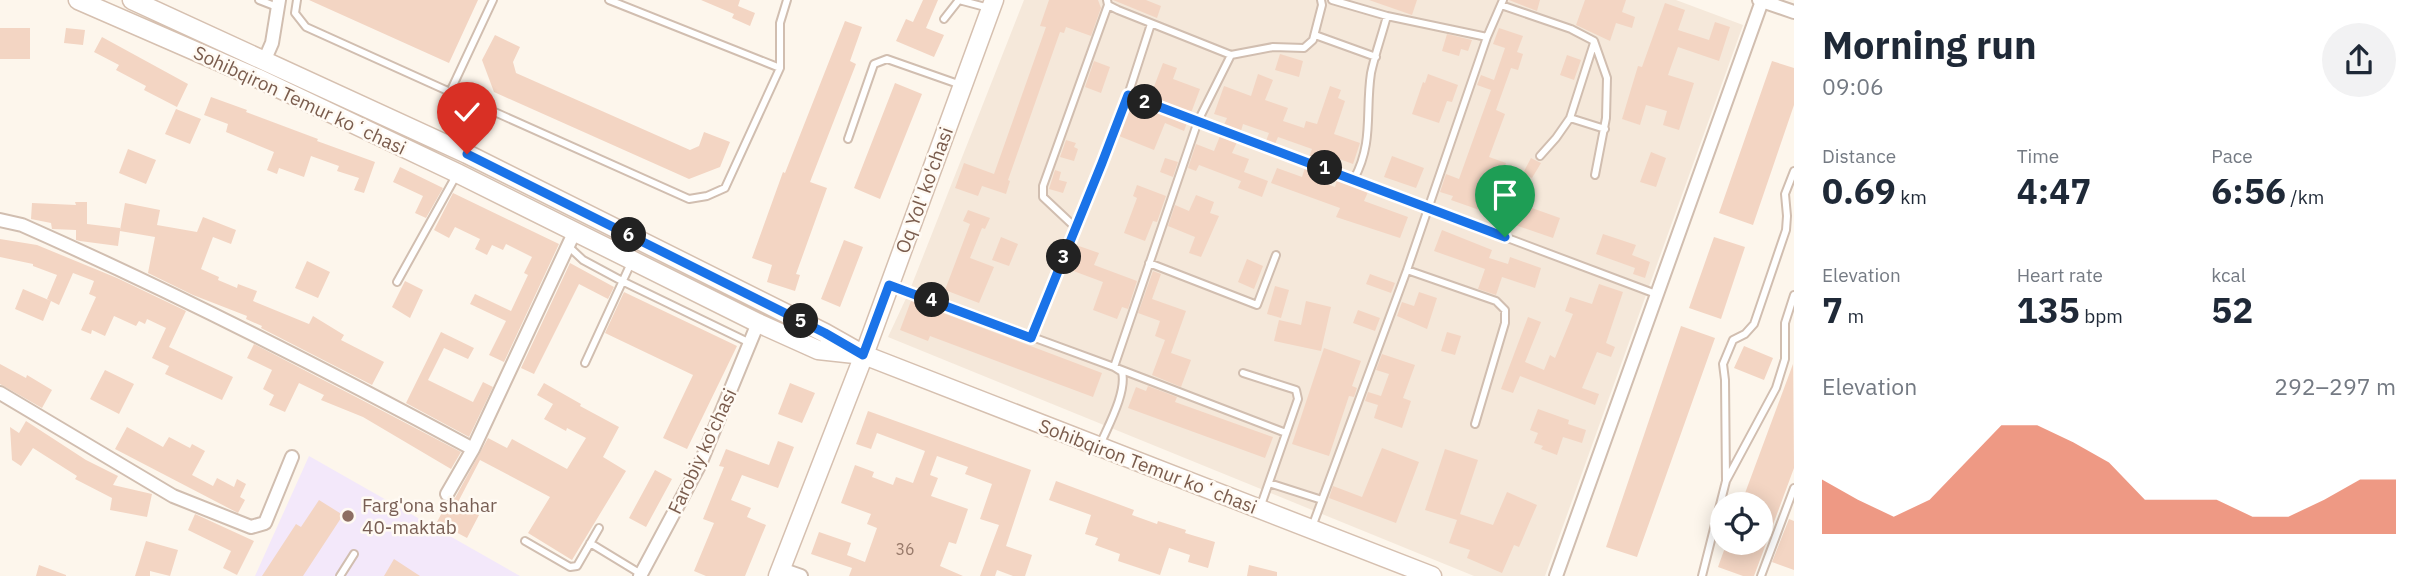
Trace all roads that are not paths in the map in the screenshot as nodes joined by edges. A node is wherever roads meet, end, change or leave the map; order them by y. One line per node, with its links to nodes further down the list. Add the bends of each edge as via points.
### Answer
1 (78, 0): 36 (main road, Sohibqiron Temur koʻchasi)
2 (132, 0): 25 (main road, Sohibqiron Temur koʻchasi)
3 (259, 0): 14 (lane)
4 (297, 0): 28 (lane, via 295,13 306,27)
5 (493, 0): 28 (lane)
6 (609, 0): 26 (lane)
7 (787, 0): 26 (lane, via 780,23)
8 (959, 0): 15 (lane); 18 (lane)
9 (1321, 0): 20 (lane)
10 (1332, 0): 17 (lane)
11 (1760, 0): 16 (street); 51 (street)
12 (1108, 2): 19 (lane); 42 (lane, via 1043,186 1043,197)
13 (1502, 2): 21 (lane); 22 (lane)
14 (279, 4): 25 (street)
15 (993, 4): 27 (main road, Oq Yol' ko'chasi)
16 (1794, 12)
17 (1387, 16): 21 (lane); 24 (lane)
18 (944, 19)
19 (1151, 24): 23 (lane); 29 (lane)
20 (1315, 35): 23 (lane, via 1304,48 1273,47); 24 (lane)
21 (1487, 37): 39 (lane)
22 (1594, 41): 30 (lane); 32 (lane, via 1606,78)
23 (1231, 55): 31 (lane)
24 (1376, 57): 38 (lane, via 1367,148)
25 (265, 59): 56 (main road, Sohibqiron Temur koʻchasi, via 467,154)
26 (780, 68): 28 (lane, via 725,188 689,199)
27 (963, 86): 33 (lane, via 887,59 874,64); 50 (main road, Oq Yol' ko'chasi)
28 (450, 92)
29 (1128, 95): 31 (lane); 42 (lane)
30 (1570, 118): 32 (lane); 34 (lane)
31 (1198, 121): 38 (lane); 46 (lane)
32 (1605, 129): 37 (lane)
33 (848, 139)
34 (1540, 156)
35 (1794, 170): 40 (lane, via 1785,194)
36 (457, 173): 43 (main road, Sohibqiron Temur koʻchasi); 49 (lane)
37 (1595, 175)
38 (1354, 179): 39 (lane)
39 (1428, 208): 47 (lane); 51 (lane)
40 (1791, 217): 66 (lane, via 1754,324 1732,340 1723,364)
41 (0, 220): 64 (street, via 22,225 147,281)
42 (1076, 228): 54 (lane)
43 (571, 239): 45 (main road, Sohibqiron Temur koʻchasi); 48 (lane, via 583,260); 64 (street)
44 (1276, 255): 46 (lane, via 1257,305)
45 (632, 261): 48 (lane); 53 (main road, Sohibqiron Temur koʻchasi)
46 (1149, 263): 58 (lane)
47 (1407, 270): 61 (lane, via 1496,301 1505,310); 70 (lane)
48 (622, 281): 55 (lane); 57 (lane)
49 (397, 282)
50 (889, 285): 54 (lane); 56 (main road, Oq Yol' ko'chasi)
51 (1658, 295): 82 (street)
52 (1794, 295): 66 (lane, via 1785,323 1785,359 1776,388)
53 (758, 323): 55 (street, Farobiy ko'chasi); 56 (main road, Sohibqiron Temur koʻchasi, via 818,350)
54 (1031, 338): 58 (lane)
55 (750, 343): 79 (street, Farobiy ko'chasi, via 700,464)
56 (863, 355): 63 (main road, Sohibqiron Temur koʻchasi); 77 (main road, Oq Yol' ko'chasi)
57 (585, 363)
58 (1114, 367): 62 (lane); 63 (lane, via 1122,372 1122,390)
59 (1243, 373): 62 (lane, via 1296,390 1298,399)
60 (0, 393): 65 (street, via 173,496 251,527 265,523)
61 (1475, 424)
62 (1286, 433): 67 (lane)
63 (1100, 447): 71 (main road, Sohibqiron Temur koʻchasi)
64 (473, 449): 69 (street)
65 (292, 457)
66 (1726, 481): 83 (lane)
67 (1269, 483): 70 (lane); 71 (lane)
68 (1794, 488): 84 (lane)
69 (447, 494)
70 (1322, 500): 73 (lane)
71 (1260, 509): 73 (main road, Sohibqiron Temur koʻchasi)
72 (598, 528): 75 (lane)
73 (1311, 529): 81 (main road, Sohibqiron Temur koʻchasi)
74 (525, 541): 75 (lane, via 570,568 577,566)
75 (590, 543): 79 (lane)
76 (355, 554): 78 (lane)
77 (779, 572): 80 (street)
78 (342, 575)
79 (640, 575)
80 (801, 576)
81 (1432, 576)
82 (1556, 576)
83 (1702, 576)
84 (1761, 576)

